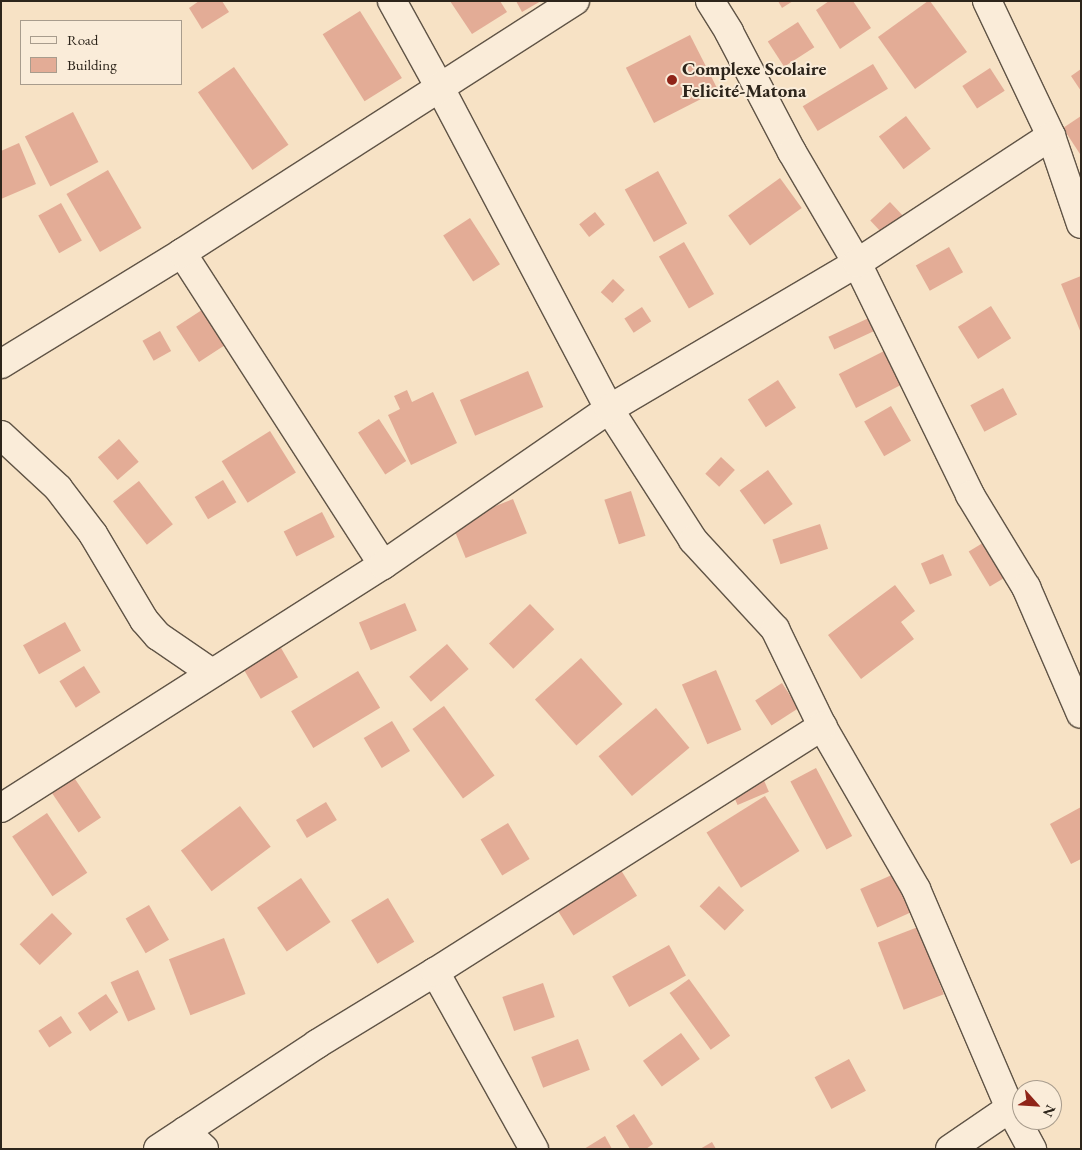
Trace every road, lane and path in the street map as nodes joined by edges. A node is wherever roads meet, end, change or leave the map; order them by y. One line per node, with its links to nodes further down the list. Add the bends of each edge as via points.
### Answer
1 (392, 1): 5 (street)
2 (575, 1): 5 (street)
3 (710, 1): 9 (street)
4 (987, 1): 6 (street)
5 (440, 88): 8 (street); 11 (street)
6 (1051, 136): 7 (street); 9 (street)
7 (1081, 224)
8 (182, 253): 10 (street); 13 (street)
9 (857, 263): 11 (street); 15 (street, via 970,495 1026,588)
10 (1, 364)
11 (609, 409): 13 (street); 16 (street, via 693,540 775,629)
12 (1, 435): 14 (street, via 58,488 93,534 144,620 158,636)
13 (383, 565): 14 (street)
14 (212, 673): 17 (street)
15 (1081, 714)
16 (822, 726): 18 (street); 19 (street, via 916,889)
17 (1, 808)
18 (435, 972): 20 (street, via 317,1044); 22 (street)
19 (1010, 1108): 23 (street); 24 (street)
20 (195, 1140): 21 (street)
21 (158, 1149)
22 (534, 1149)
23 (950, 1149)
24 (1032, 1149)

